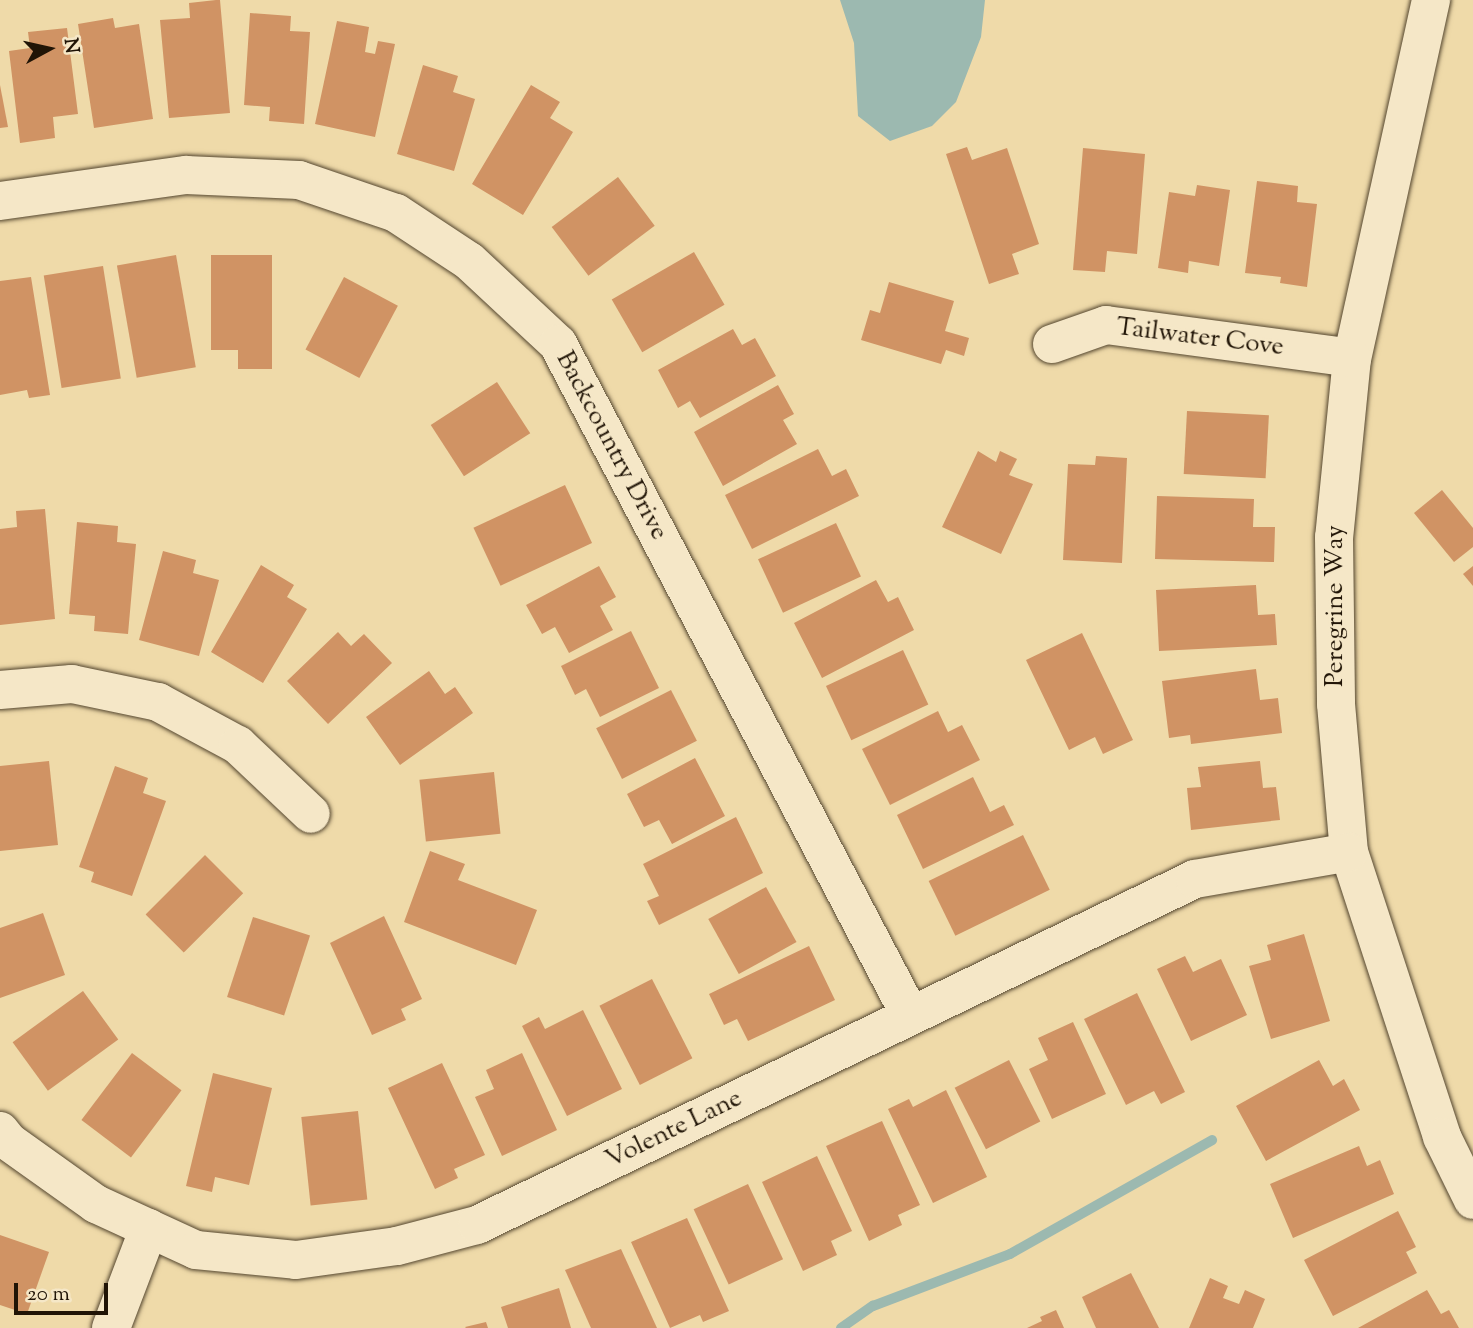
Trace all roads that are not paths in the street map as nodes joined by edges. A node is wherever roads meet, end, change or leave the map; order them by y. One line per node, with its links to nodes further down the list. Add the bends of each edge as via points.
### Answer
1 (1431, 0): 4 (street, Peregrine Way)
2 (0, 201): 8 (street, Backcountry Drive, via 186,175 299,180 396,213 469,261 558,344)
3 (1052, 344): 4 (street, Tailwater Cove, via 1105,325)
4 (1352, 358): 7 (street, Peregrine Way, via 1334,537 1336,704)
5 (0, 690): 6 (street, via 72,684 158,702 238,745)
6 (311, 814)
7 (1349, 852): 8 (street, Volente Lane, via 1195,879); 10 (street, Peregrine Way, via 1443,1137)
8 (910, 1015): 11 (street, Volente Lane, via 477,1225 397,1246 296,1260 196,1250)
9 (0, 1131): 11 (street, Volente Lane, via 96,1204)
10 (1473, 1200)
11 (149, 1228): 12 (street)
12 (111, 1328)

